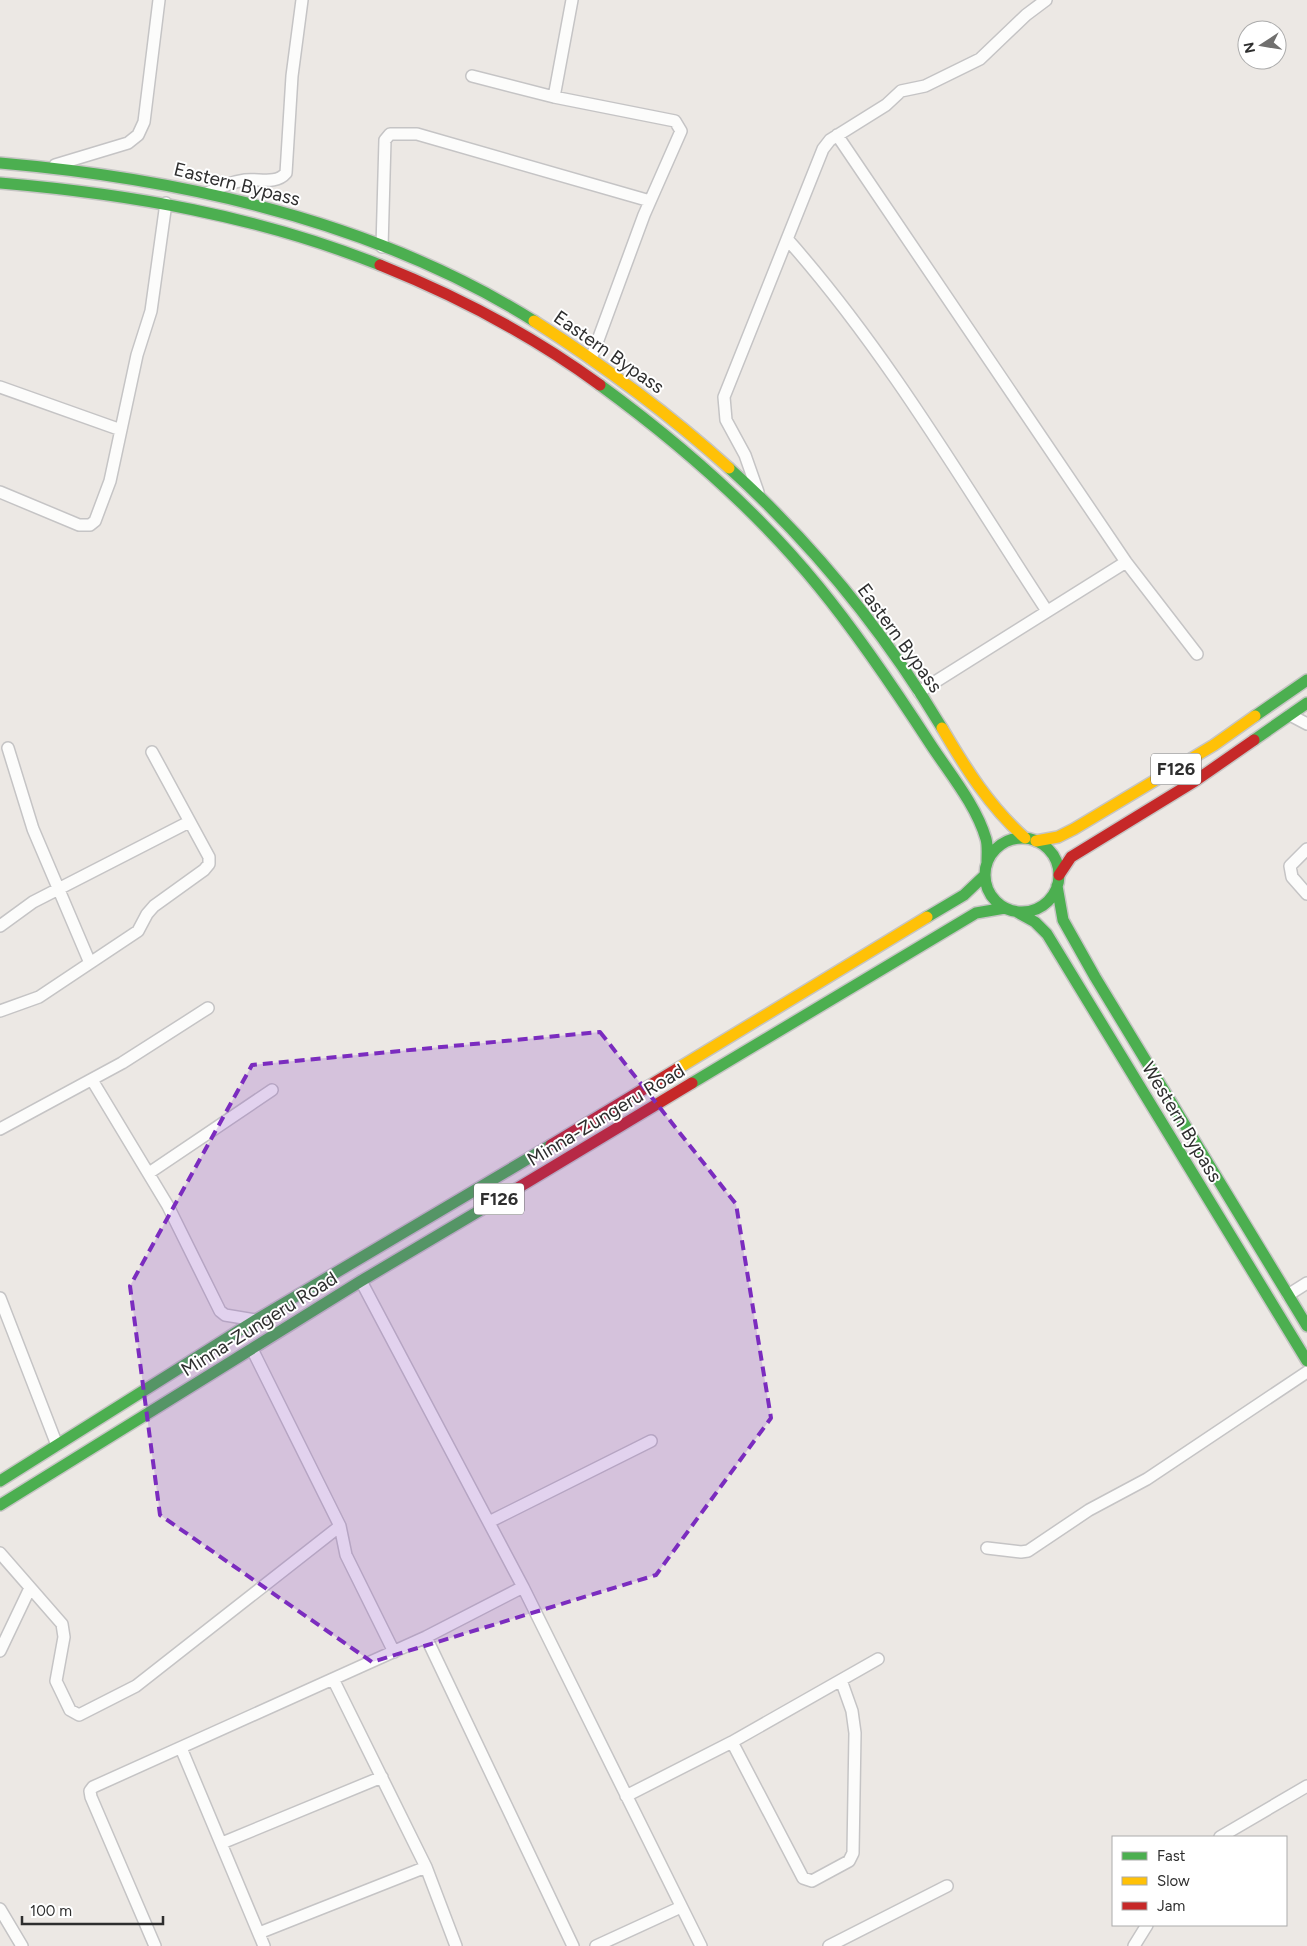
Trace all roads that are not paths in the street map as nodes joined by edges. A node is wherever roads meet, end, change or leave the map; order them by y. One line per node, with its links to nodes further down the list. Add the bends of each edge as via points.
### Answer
1 (159, 0): 12 (street, via 144,122 138,135 128,143)
2 (302, 0): 14 (street, via 292,76 286,174 276,180 226,184)
3 (572, 0): 8 (street)
4 (1032, 0): 6 (street)
5 (1046, 0): 6 (street)
6 (1026, 15): 9 (street, via 980,59 925,86 901,91 886,105)
7 (472, 76): 8 (street)
8 (554, 96): 15 (street, via 675,121 679,125 681,131 675,147)
9 (837, 135): 17 (street, via 823,149); 24 (street)
10 (0, 159): 11 (street)
11 (0, 163): 12 (main road, Eastern Bypass)
12 (49, 167): 14 (main road, Eastern Bypass, via 138,178)
13 (0, 183): 16 (main road, Eastern Bypass, via 123,195)
14 (207, 193): 18 (main road, Eastern Bypass, via 313,222)
15 (650, 201): 18 (street, via 417,134 390,134 385,140); 19 (street)
16 (166, 203): 21 (street, via 151,311 136,355); 37 (main road, Eastern Bypass, via 308,238 404,275 484,313 545,347 674,442 748,510 817,584 875,658 975,813 987,841)
17 (788, 240): 23 (street, via 724,398 726,420 745,455); 25 (street, via 822,278 880,356)
18 (382, 247): 19 (main road, Eastern Bypass, via 492,298)
19 (591, 359): 23 (main road, Eastern Bypass, via 668,415)
20 (0, 387): 21 (street)
21 (120, 430): 22 (street, via 110,481 95,521 90,525 79,525)
22 (0, 492)
23 (760, 498): 28 (main road, Eastern Bypass, via 830,573)
24 (1126, 562): 25 (street); 26 (street)
25 (1047, 612): 28 (street)
26 (1197, 654)
27 (1307, 680): 35 (main road, F126, via 1214,745 1074,830 1058,837)
28 (919, 692): 35 (main road, Eastern Bypass, via 995,811)
29 (1307, 703): 30 (main road, F126)
30 (1290, 715): 31 (street); 39 (main road, F126, via 1195,781 1071,857)
31 (1307, 724)
32 (8, 748): 40 (street, via 33,829)
33 (152, 752): 34 (street)
34 (189, 822): 40 (street); 45 (street, via 209,857 209,864 154,906 138,931)
35 (1030, 839): 37 (main road, F126, via 1013,839 1002,844); 39 (main road, via 1052,854)
36 (1307, 849): 41 (street, via 1290,866 1292,877)
37 (987, 862): 38 (main road, F126)
38 (985, 875): 42 (main road, F126, via 987,888 994,900); 51 (main road, Minna-Zungeru Road / F126, via 964,895)
39 (1058, 880): 43 (main road, F126, via 1052,898 1042,906); 56 (main road, Western Bypass, via 1064,920 1091,969)
40 (59, 889): 44 (street, via 33,902); 45 (street)
41 (1307, 894)
42 (1005, 908): 43 (main road, F126); 53 (main road, Minna-Zungeru Road / F126, via 976,913)
43 (1017, 912): 61 (main road, Western Bypass, via 1035,922 1047,934)
44 (0, 926)
45 (90, 963): 47 (street, via 39,997)
46 (208, 1008): 48 (street)
47 (0, 1011)
48 (92, 1080): 50 (street); 52 (street)
49 (272, 1090): 52 (street)
50 (0, 1130)
51 (513, 1168): 53 (main road); 58 (main road, Minna-Zungeru Road / F126)
52 (149, 1173): 58 (street, via 220,1310 225,1315)
53 (523, 1184): 54 (main road, Minna-Zungeru Road / F126)
54 (361, 1282): 60 (main road, Minna-Zungeru Road / F126); 67 (street)
55 (1307, 1283): 56 (street)
56 (1288, 1295): 59 (main road, Western Bypass)
57 (0, 1298): 64 (street)
58 (256, 1320): 64 (main road, Minna-Zungeru Road / F126)
59 (1307, 1326)
60 (252, 1349): 66 (main road, Minna-Zungeru Road / F126); 68 (street)
61 (1307, 1361)
62 (1307, 1372): 69 (street, via 1147,1478 1089,1510 1028,1551)
63 (650, 1441): 67 (street)
64 (57, 1445): 65 (main road, Minna-Zungeru Road / F126)
65 (0, 1480)
66 (0, 1505)
67 (489, 1522): 71 (street)
68 (340, 1526): 72 (street, via 136,1686 84,1714 74,1714 70,1710 56,1681 65,1630); 75 (street, via 346,1555)
69 (987, 1548)
70 (0, 1553): 72 (street)
71 (523, 1587): 73 (street); 83 (street)
72 (30, 1588): 74 (street)
73 (426, 1637): 75 (street); 96 (street)
74 (0, 1651)
75 (394, 1652): 77 (street)
76 (878, 1659): 78 (street)
77 (333, 1679): 80 (street); 81 (street)
78 (842, 1680): 79 (street); 79 (street, via 855,1733 853,1853 849,1861 812,1881 803,1878)
79 (732, 1742): 83 (street)
80 (181, 1748): 85 (street); 93 (street, via 90,1791)
81 (382, 1777): 85 (street); 86 (street)
82 (1307, 1786): 84 (street)
83 (626, 1796): 88 (street)
84 (1222, 1836)
85 (222, 1844): 91 (street)
86 (426, 1867): 91 (street); 95 (street)
87 (947, 1886): 99 (street)
88 (681, 1907): 97 (street); 98 (street)
89 (0, 1909): 92 (street)
90 (1146, 1926): 100 (street)
91 (259, 1932): 94 (street)
92 (22, 1946)
93 (155, 1946)
94 (264, 1946)
95 (456, 1946)
96 (573, 1946)
97 (596, 1946)
98 (701, 1946)
99 (829, 1946)
100 (1134, 1946)

